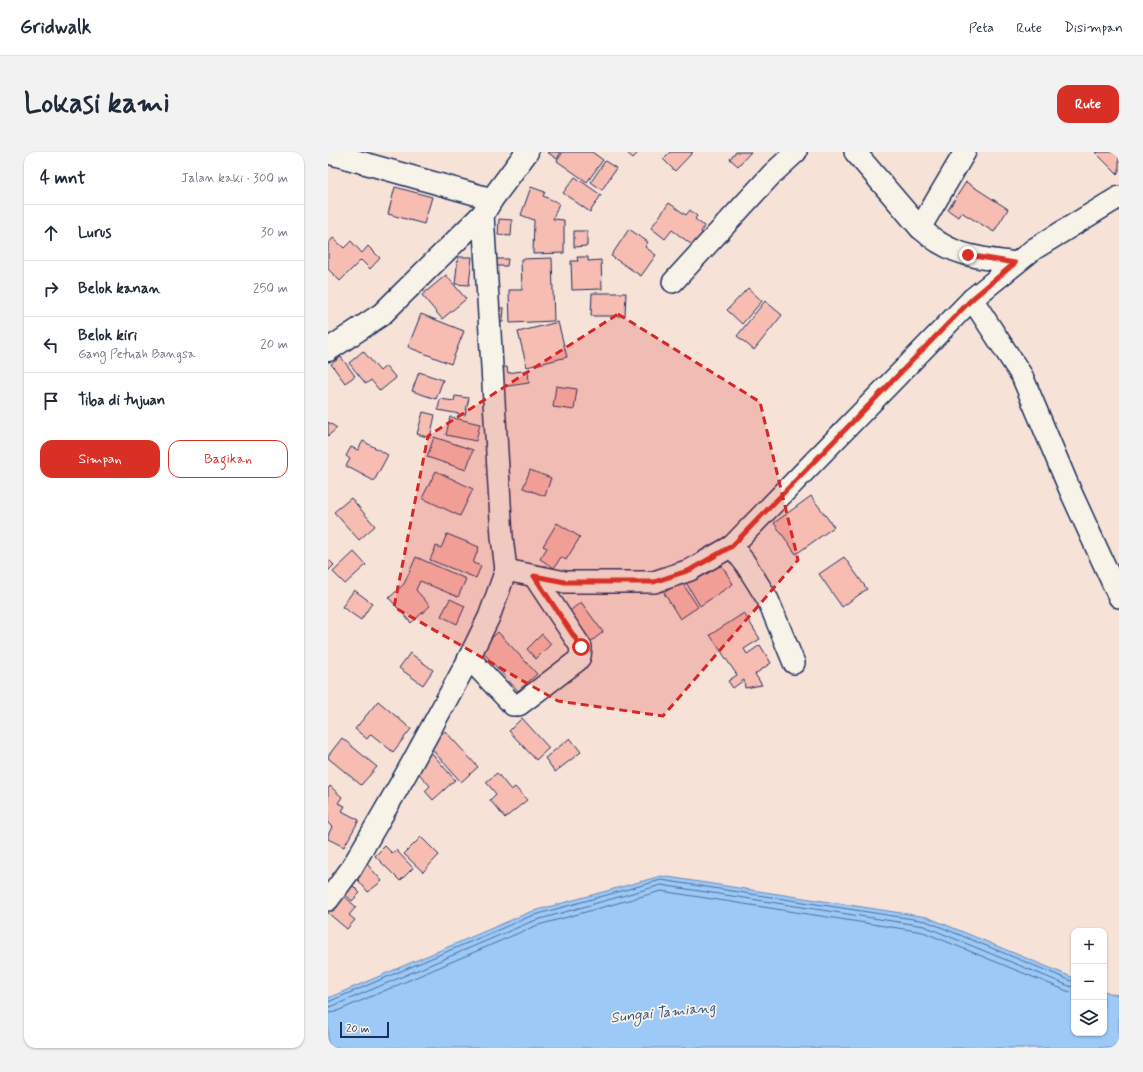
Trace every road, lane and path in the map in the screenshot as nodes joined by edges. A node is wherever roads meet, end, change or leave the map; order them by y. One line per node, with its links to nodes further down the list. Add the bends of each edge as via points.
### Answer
1 (328, 152): 7 (street)
2 (527, 152): 7 (main road)
3 (796, 152): 10 (street, via 772,174)
4 (855, 152): 8 (street)
5 (965, 152): 8 (street)
6 (1119, 197): 9 (street)
7 (488, 206): 12 (main road, via 382,314); 14 (street, via 502,537)
8 (920, 228): 9 (street, via 953,250)
9 (1015, 263): 11 (street)
10 (672, 282)
11 (972, 299): 13 (street); 16 (street, via 1022,376)
12 (328, 350)
13 (732, 546): 15 (street, via 690,570 654,582 565,582); 18 (street, via 746,562 768,600)
14 (506, 570): 15 (street); 17 (street, via 489,616)
15 (534, 576): 17 (street, via 581,647 577,661 516,706)
16 (1119, 597)
17 (469, 658): 19 (street, via 352,869)
18 (794, 663)
19 (328, 900)

